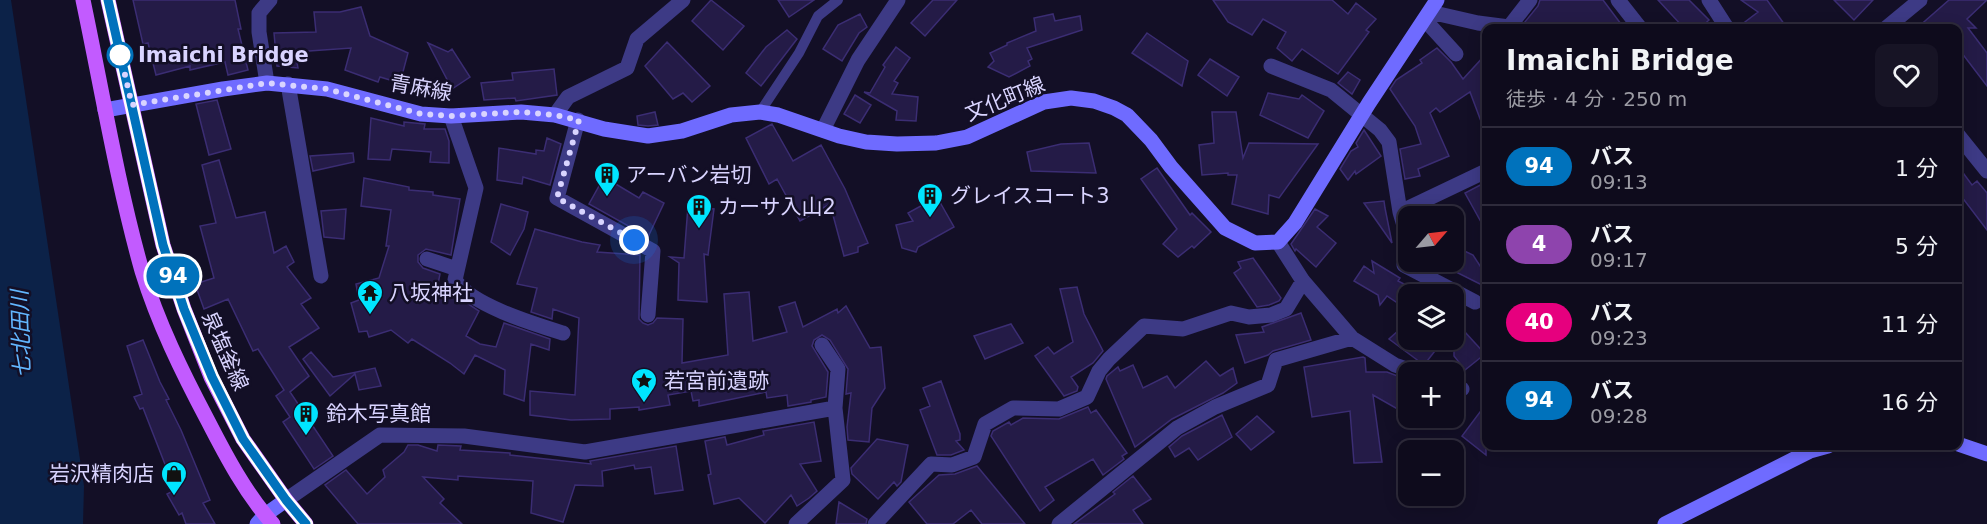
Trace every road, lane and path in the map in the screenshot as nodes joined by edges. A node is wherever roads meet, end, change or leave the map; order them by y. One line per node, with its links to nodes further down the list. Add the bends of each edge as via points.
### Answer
1 (82, 0): 22 (main road)
2 (108, 0): 21 (main road, 泉塩釜線)
3 (270, 0): 19 (street, via 259,13)
4 (683, 0): 25 (street, via 637,39 627,68 568,97)
5 (838, 0): 23 (lane, via 818,16)
6 (898, 0): 28 (street, via 858,60)
7 (1530, 0): 13 (street)
8 (1618, 0): 14 (street)
9 (1708, 0): 15 (street)
10 (1920, 0): 16 (street)
11 (1431, 10): 12 (street); 17 (street); 24 (street)
12 (1486, 24)
13 (1511, 24)
14 (1637, 24)
15 (1724, 24)
16 (1891, 24)
17 (1456, 54)
18 (1271, 66): 24 (street, via 1331,90)
19 (267, 83): 20 (street, 青麻線); 21 (street, 青麻線)
20 (288, 84): 26 (street, 青麻線, via 327,89 421,114); 38 (street)
21 (132, 105): 22 (street, 青麻線); 50 (main road, 泉塩釜線, via 163,245 184,309 243,439)
22 (105, 110): 51 (main road, via 143,273 170,347)
23 (760, 112): 27 (street, 文化町線, via 731,115 663,135 604,129); 28 (street, 文化町線)
24 (1363, 114): 32 (street, via 1389,142); 34 (street, via 1295,223)
25 (555, 115): 26 (street, 青麻線, via 521,112); 27 (street, 文化町線)
26 (451, 116): 36 (street, via 476,188)
27 (579, 120): 41 (street, via 557,198 653,251)
28 (823, 130): 34 (street, 文化町線, via 866,142 936,143 982,131 1044,102 1071,98 1094,101 1114,108 1132,121 1225,228 1255,243)
29 (1962, 140): 30 (street)
30 (1987, 171)
31 (1482, 173): 33 (street)
32 (1399, 206)
33 (1413, 206)
34 (1278, 242): 39 (street)
35 (427, 259): 36 (street)
36 (457, 269): 42 (street, via 455,280 461,289 512,317)
37 (1417, 272): 40 (street)
38 (321, 276)
39 (1303, 281): 43 (street); 54 (street, via 1286,309 1271,315 1231,314 1183,329 1144,326 1104,365 1087,397 1059,409 1013,408 985,424 974,457 952,465 931,464)
40 (1475, 302)
41 (648, 315)
42 (562, 333)
43 (1352, 338): 45 (street); 55 (street, via 1276,360 1268,385 1177,428)
44 (822, 345): 46 (street, via 838,369)
45 (1398, 365)
46 (835, 408): 50 (street, via 585,452 464,436 380,435); 53 (street, via 843,480)
47 (1962, 445): 49 (street)
48 (1814, 450): 56 (street)
49 (1987, 453)
50 (286, 500): 51 (street); 52 (main road, 泉塩釜線)
51 (265, 521)
52 (306, 524)
53 (796, 524)
54 (875, 524)
55 (1059, 524)
56 (1665, 524)

